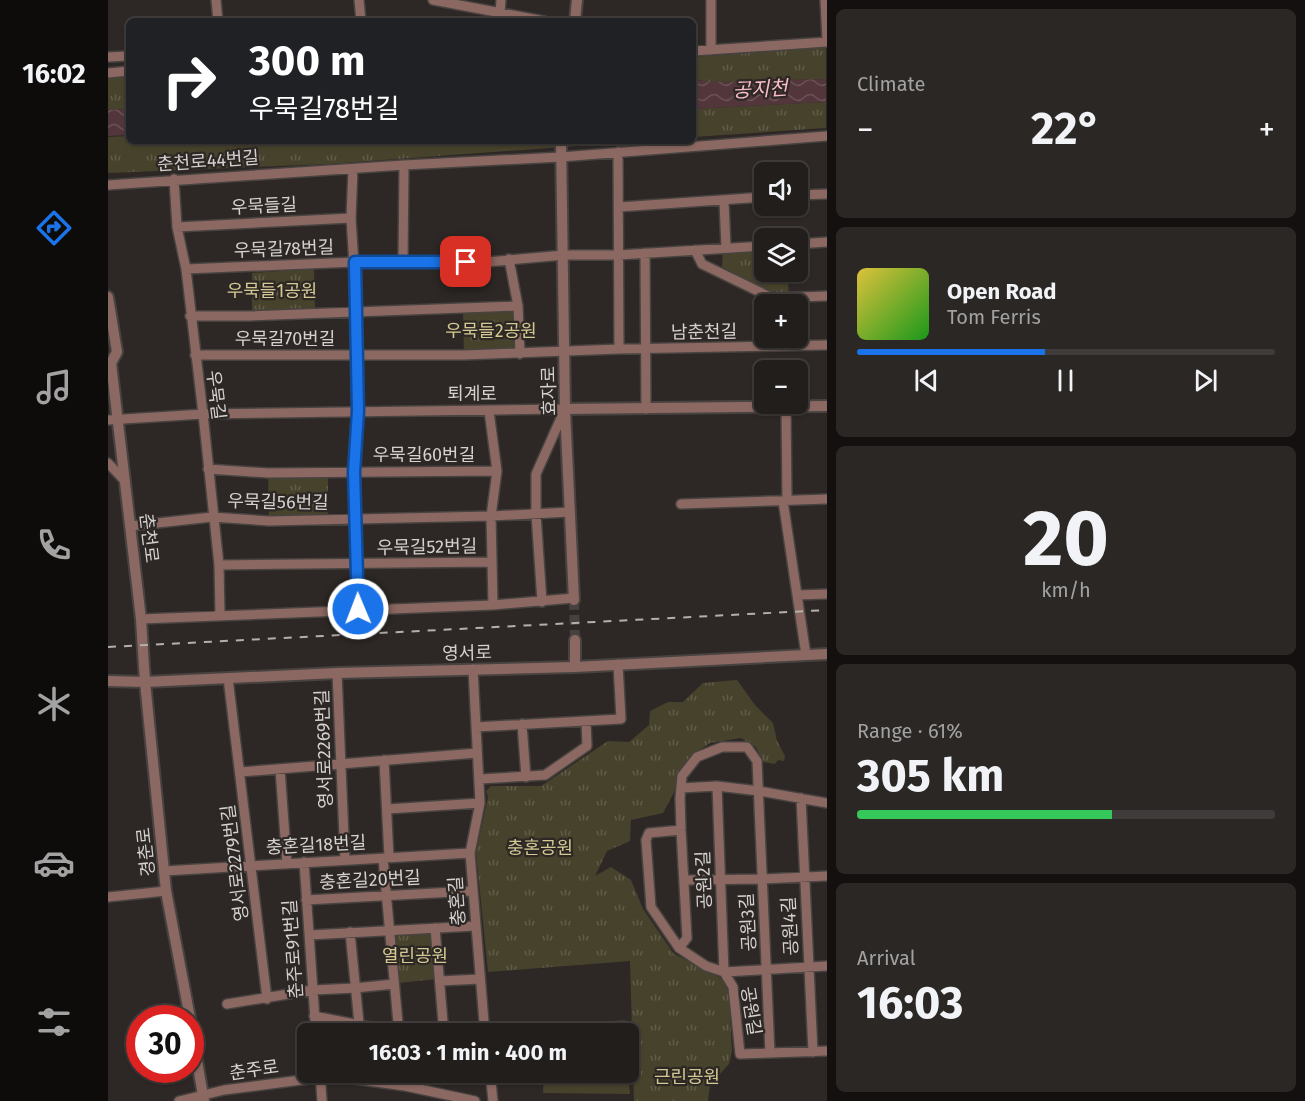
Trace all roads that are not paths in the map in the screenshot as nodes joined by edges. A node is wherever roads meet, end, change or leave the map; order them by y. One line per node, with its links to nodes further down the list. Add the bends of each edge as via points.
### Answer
1 (216, 0): 9 (street)
2 (359, 0): 10 (street)
3 (433, 0): 8 (street)
4 (501, 0): 8 (street)
5 (577, 0): 12 (street)
6 (711, 0): 14 (street)
7 (825, 0): 13 (street)
8 (500, 13): 11 (street)
9 (218, 18)
10 (361, 18)
11 (528, 18)
12 (575, 18)
13 (826, 41): 14 (street)
14 (711, 50): 15 (street)
15 (696, 51)
16 (126, 56): 17 (street)
17 (108, 57)
18 (126, 71): 19 (street)
19 (108, 73)
20 (826, 136): 22 (street, 춘천로44번길)
21 (561, 148): 22 (street, 춘천로44번길); 23 (street, 춘천로44번길); 40 (street, 효자로)
22 (618, 152): 31 (street)
23 (404, 165): 24 (street, 춘천로44번길); 44 (street)
24 (353, 169): 25 (street, 춘천로44번길); 32 (street)
25 (174, 179): 26 (street, 춘천로44번길); 33 (street, 우묵길)
26 (108, 185)
27 (826, 194): 28 (street)
28 (808, 195)
29 (754, 198): 30 (street)
30 (724, 201): 31 (street); 37 (street)
31 (619, 207): 41 (street)
32 (351, 218): 33 (street, 우묵들길); 43 (street)
33 (177, 227): 45 (street, 우묵길)
34 (826, 242): 35 (street)
35 (808, 243)
36 (754, 247): 37 (street, 우묵길78번길)
37 (726, 248): 38 (street, 우묵길78번길)
38 (695, 250): 39 (street, 우묵길78번길); 46 (street, via 702,264)
39 (645, 253): 41 (street, 우묵길78번길); 57 (street)
40 (564, 255): 41 (street, 우묵길78번길); 42 (street, 우묵길78번길); 58 (street, 효자로)
41 (618, 255): 56 (street)
42 (509, 259): 44 (street, 우묵길78번길); 50 (street)
43 (355, 262): 44 (street, 우묵길78번길); 45 (street, 우묵길78번길); 51 (street)
44 (404, 263)
45 (186, 269): 52 (street, 우묵길)
46 (759, 294)
47 (826, 296): 49 (street)
48 (108, 297): 62 (street, 춘천로, via 117,352)
49 (808, 298)
50 (518, 306): 51 (street); 59 (street)
51 (357, 312): 52 (street); 61 (street)
52 (190, 316): 60 (street, 우묵길)
53 (754, 343): 57 (street, 남춘천길)
54 (808, 344): 55 (street, 남춘천길)
55 (826, 345)
56 (619, 349): 57 (street, 남춘천길); 58 (street, 남춘천길)
57 (645, 349): 66 (street)
58 (564, 352): 59 (street, 우묵길70번길); 67 (street, 효자로)
59 (520, 354): 61 (street, 우묵길70번길)
60 (195, 355): 61 (street, 우묵길70번길); 70 (street, 우묵길)
61 (357, 355): 68 (street)
62 (110, 367): 72 (street, 춘천로)
63 (808, 406): 64 (street, 퇴계로)
64 (826, 406)
65 (754, 407): 66 (street, 퇴계로)
66 (646, 409): 67 (street, 퇴계로)
67 (565, 410): 69 (street, 퇴계로); 81 (street, 효자로); 82 (street, via 536,474)
68 (358, 411): 69 (street, 퇴계로); 70 (street, 퇴계로); 76 (street)
69 (489, 411): 75 (street, 우묵길52번길)
70 (203, 414): 72 (street, 퇴계로); 74 (street, 우묵길)
71 (786, 414): 79 (street)
72 (113, 420): 77 (street, 춘천로)
73 (108, 462): 77 (street)
74 (208, 469): 76 (street, 우묵길60번길); 84 (street, 우묵길)
75 (497, 471): 76 (street, 우묵길60번길); 83 (street, 우묵길52번길)
76 (354, 472): 85 (street)
77 (125, 481): 86 (street, 춘천로)
78 (826, 499): 79 (street)
79 (785, 501): 80 (street); 91 (street)
80 (681, 504)
81 (570, 512): 82 (street, 우묵길56번길); 92 (street, 효자로)
82 (536, 514): 83 (street, 우묵길56번길); 93 (street)
83 (491, 516): 85 (street, 우묵길56번길); 87 (street, 우묵길52번길)
84 (212, 517): 85 (street, 우묵길56번길, via 269,521); 86 (street, 우묵길56번길); 89 (street, 우묵길)
85 (354, 519): 88 (street)
86 (130, 526): 97 (street, 춘천로)
87 (492, 562): 88 (street, 우묵길52번길); 94 (street, 우묵길52번길)
88 (357, 564): 89 (street, 우묵길52번길); 95 (street)
89 (219, 565): 96 (street, 우묵길)
90 (826, 594): 91 (street)
91 (798, 595): 100 (street)
92 (574, 599): 93 (street)
93 (542, 602): 94 (street)
94 (493, 605): 95 (street)
95 (358, 609): 96 (street)
96 (220, 615): 97 (street)
97 (141, 619): 107 (street, 춘천로)
98 (575, 639): 102 (street)
99 (826, 654): 100 (street, 영서로)
100 (806, 655): 101 (street, 영서로)
101 (618, 664): 102 (street, 영서로); 108 (street, via 621,719)
102 (575, 667): 103 (street, 영서로)
103 (473, 669): 104 (street, 영서로); 110 (street, 충혼길)
104 (337, 673): 105 (street, 영서로); 113 (street, 영서로2269번길)
105 (228, 678): 107 (street, 영서로); 115 (street, 영서로2279번길)
106 (108, 681): 107 (street, 영서로)
107 (145, 681): 132 (street, 경춘로)
108 (586, 721): 109 (street); 116 (street, via 587,746 545,775)
109 (522, 724): 110 (street); 116 (street)
110 (476, 727): 111 (street, 충혼길)
111 (477, 753): 112 (street); 117 (street, 충혼길)
112 (384, 760): 113 (street); 124 (street)
113 (341, 763): 114 (street); 128 (street, 영서로2269번길)
114 (280, 769): 115 (street); 130 (street)
115 (240, 772): 131 (street, 영서로2279번길)
116 (526, 777): 117 (street)
117 (480, 778): 122 (street, 충혼길)
118 (717, 786): 119 (street); 120 (street); 137 (street, 공원2길)
119 (681, 788): 120 (street, 공원3길, via 682,776 697,757 722,747 747,747 757,760); 125 (street)
120 (759, 791): 121 (street); 135 (street, 공원3길)
121 (801, 798): 123 (street); 133 (street, 공원4길)
122 (480, 803): 124 (street); 126 (street, 충혼길)
123 (826, 803)
124 (387, 809): 127 (street)
125 (681, 830): 136 (street); 148 (street, 공원길, via 649,833 646,840 651,908)
126 (470, 853): 127 (street, 충혼길18번길); 139 (street, 충혼길)
127 (386, 858): 128 (street, 충혼길18번길); 140 (street)
128 (345, 860): 129 (street, 충혼길18번길)
129 (304, 862): 130 (street, 충혼길18번길); 142 (street, 춘주로91번길)
130 (287, 864): 131 (street, 충혼길18번길)
131 (252, 866): 132 (street, 충혼길18번길); 158 (street, 영서로2279번길)
132 (164, 871): 138 (street, 경춘로)
133 (804, 876): 134 (street); 135 (street); 150 (street, 공원4길)
134 (826, 876)
135 (763, 879): 137 (street); 151 (street, 공원3길)
136 (684, 880): 137 (street); 148 (street, via 687,938)
137 (720, 881): 152 (street, 공원2길)
138 (166, 891): 141 (street); 160 (street, 경춘로)
139 (472, 891): 140 (street, 충혼길20번길); 143 (street, 충혼길)
140 (386, 896): 142 (street, 충혼길20번길); 145 (street)
141 (108, 897)
142 (306, 900): 147 (street, 춘주로91번길)
143 (475, 926): 144 (street); 153 (street, 충혼길)
144 (435, 928): 145 (street); 154 (street)
145 (390, 931): 146 (street); 155 (street)
146 (350, 932): 147 (street); 156 (street)
147 (310, 935): 157 (street, 춘주로91번길)
148 (679, 948): 152 (street, 공원길, via 706,966)
149 (826, 966): 150 (street)
150 (809, 967): 151 (street); 168 (street, 공원4길)
151 (767, 969): 152 (street); 169 (street, 공원3길)
152 (724, 972): 169 (street, 공원길, via 733,987 740,1054)
153 (480, 979): 154 (street); 166 (street, 충혼길)
154 (440, 981): 165 (street)
155 (394, 984): 156 (street); 164 (street)
156 (355, 988): 157 (street); 163 (street)
157 (313, 990): 158 (street); 161 (street, 춘주로91번길)
158 (267, 999): 159 (street)
159 (227, 1004)
160 (187, 1005)
161 (314, 1016): 162 (street, 춘주로91번길); 163 (street)
162 (315, 1023)
163 (359, 1023)
164 (400, 1023)
165 (443, 1023)
166 (484, 1023)
167 (826, 1051): 168 (street)
168 (813, 1052): 169 (street)
169 (770, 1053)
170 (297, 1080): 177 (street, 춘주로)
171 (200, 1083): 177 (street, 경춘로)
172 (320, 1083): 179 (street)
173 (383, 1083): 176 (street, 춘주로)
174 (405, 1083): 176 (street)
175 (491, 1083): 181 (street)
176 (405, 1086): 180 (street, 춘주로)
177 (203, 1098): 178 (street, 춘주로)
178 (179, 1101)
179 (321, 1101)
180 (475, 1101)
181 (493, 1101)

